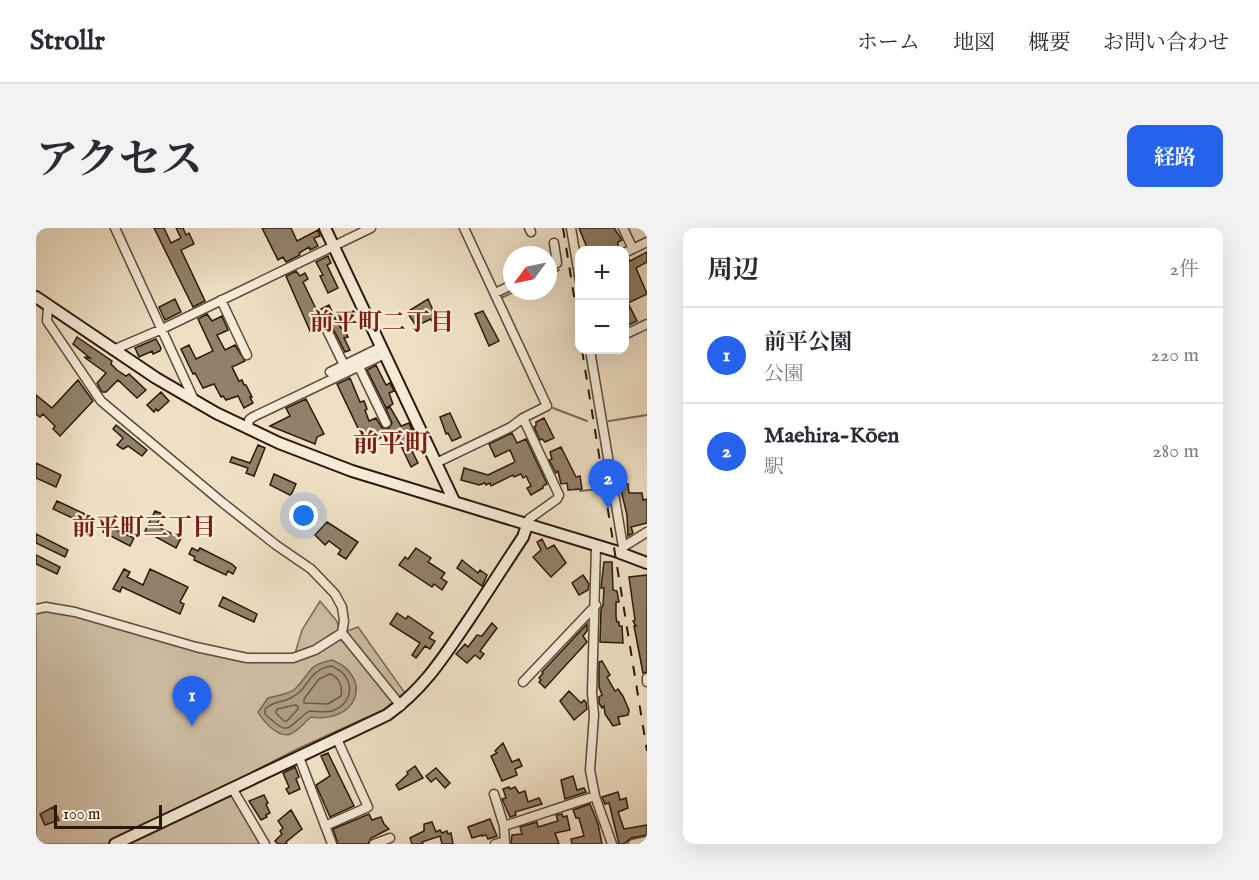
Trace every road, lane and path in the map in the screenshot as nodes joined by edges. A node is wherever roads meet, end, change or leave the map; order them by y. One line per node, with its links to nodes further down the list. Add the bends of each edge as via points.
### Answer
1 (115, 228): 21 (street)
2 (325, 228): 9 (street)
3 (370, 228): 9 (street)
4 (464, 228): 15 (street)
5 (571, 228): 13 (street)
6 (623, 228): 11 (street)
7 (647, 242): 12 (street)
8 (554, 243): 10 (street)
9 (333, 246): 17 (street); 24 (street)
10 (554, 246)
11 (627, 246)
12 (629, 251)
13 (575, 252)
14 (503, 289): 15 (street)
15 (495, 293): 31 (street, via 548,406)
16 (36, 297): 18 (street)
17 (221, 300): 21 (street); 26 (street)
18 (48, 307): 23 (street); 43 (street, via 47,321 101,401 223,503 311,569 342,607)
19 (323, 322): 27 (street)
20 (647, 324): 22 (street)
21 (162, 329): 23 (street); 30 (street)
22 (629, 333)
23 (113, 350): 30 (street)
24 (383, 351): 27 (street); 28 (street); 34 (street)
25 (593, 354): 39 (street)
26 (247, 355)
27 (345, 365): 29 (street)
28 (359, 367): 32 (street); 33 (street, via 253,417)
29 (330, 372)
30 (195, 402): 33 (street)
31 (523, 418): 34 (street); 36 (street, via 559,495 529,519)
32 (386, 423)
33 (248, 429): 35 (street, via 352,471)
34 (436, 463): 35 (street)
35 (454, 501): 36 (street)
36 (527, 525): 38 (street); 45 (street, via 446,654 416,693)
37 (647, 532): 39 (street)
38 (596, 546): 39 (street); 41 (street)
39 (623, 550): 40 (street)
40 (647, 563)
41 (596, 605): 44 (street); 50 (street, via 590,770)
42 (36, 609): 43 (street, via 75,612 247,658 293,658)
43 (342, 633): 45 (street)
44 (523, 682)
45 (400, 706): 46 (street)
46 (337, 739): 47 (street); 52 (street, via 368,807)
47 (299, 757): 48 (street); 52 (street)
48 (232, 788): 56 (street); 57 (street)
49 (494, 794): 51 (street)
50 (595, 796): 51 (street); 61 (street)
51 (504, 825): 55 (street)
52 (325, 826): 58 (street)
53 (390, 838): 59 (street)
54 (647, 841): 62 (street)
55 (505, 842): 60 (street)
56 (115, 844)
57 (265, 844)
58 (332, 844)
59 (374, 844)
60 (495, 844)
61 (612, 844)
62 (633, 844)

